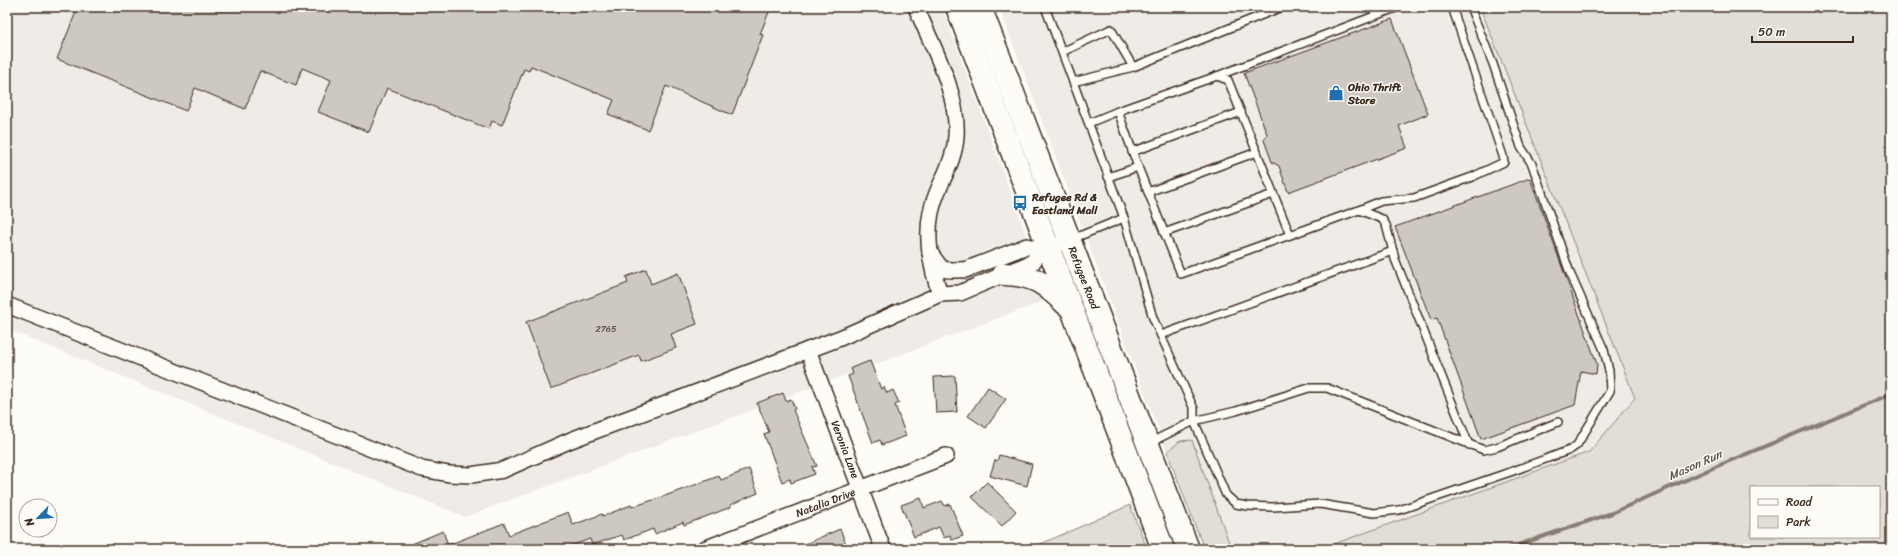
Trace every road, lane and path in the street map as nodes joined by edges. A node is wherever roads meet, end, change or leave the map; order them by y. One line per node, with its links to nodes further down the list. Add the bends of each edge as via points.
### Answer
1 (916, 7): 29 (street, via 951,93 956,115 953,156 931,213)
2 (957, 7): 27 (main road, Refugee Road)
3 (980, 7): 26 (main road, Refugee Road)
4 (1045, 7): 9 (lane)
5 (1282, 7): 10 (lane)
6 (1398, 7): 11 (lane)
7 (1452, 7): 22 (lane, via 1484,95 1504,162 1472,177 1414,198 1381,201)
8 (1470, 7): 37 (lane, via 1493,64 1521,148 1532,164 1570,273 1604,350 1610,391 1577,444 1570,450 1398,510 1374,513 1320,504 1254,506 1236,504 1226,495)
9 (1062, 52): 10 (lane, via 1111,29); 12 (lane)
10 (1133, 67): 12 (lane)
11 (1217, 76): 13 (lane); 14 (lane, via 1228,80)
12 (1073, 82): 15 (lane)
13 (1118, 111): 15 (lane); 16 (lane)
14 (1241, 112): 16 (lane); 17 (lane)
15 (1089, 123): 19 (lane)
16 (1132, 152): 18 (lane)
17 (1257, 152): 20 (lane); 21 (lane)
18 (1138, 167): 19 (lane); 20 (lane)
19 (1108, 177): 23 (lane)
20 (1148, 192): 24 (lane)
21 (1273, 194): 24 (lane); 25 (lane)
22 (1359, 210): 25 (lane); 28 (lane, via 1382,219)
23 (1124, 218): 26 (lane); 35 (lane, via 1153,318)
24 (1164, 233): 25 (lane, via 1181,274)
25 (1290, 235)
26 (1069, 240): 27 (street); 39 (main road, Refugee Road)
27 (1044, 249): 30 (street, via 1027,246); 31 (street, via 1033,262); 34 (main road, Refugee Road)
28 (1393, 251): 35 (lane); 40 (lane)
29 (930, 253): 30 (street, via 941,268); 32 (street)
30 (965, 270): 32 (street)
31 (1004, 274): 32 (street, via 960,293); 34 (main road, via 1030,276 1049,288)
32 (940, 294): 36 (street)
33 (7, 304): 36 (street, via 415,467 449,474 476,475 503,470 571,440)
34 (1071, 308): 45 (main road, Refugee Road)
35 (1161, 336): 37 (lane, via 1194,410)
36 (808, 350): 42 (street, Veronia Lane)
37 (1194, 421): 39 (lane); 40 (lane, via 1309,388 1327,388)
38 (1558, 422): 40 (lane, via 1497,447 1484,450)
39 (1147, 444): 46 (main road, Refugee Road)
40 (1469, 445)
41 (946, 456): 42 (street, Natalia Drive)
42 (861, 490): 43 (street, Natalia Drive); 44 (street, Veronia Lane)
43 (704, 549)
44 (883, 549)
45 (1164, 549)
46 (1188, 549)

